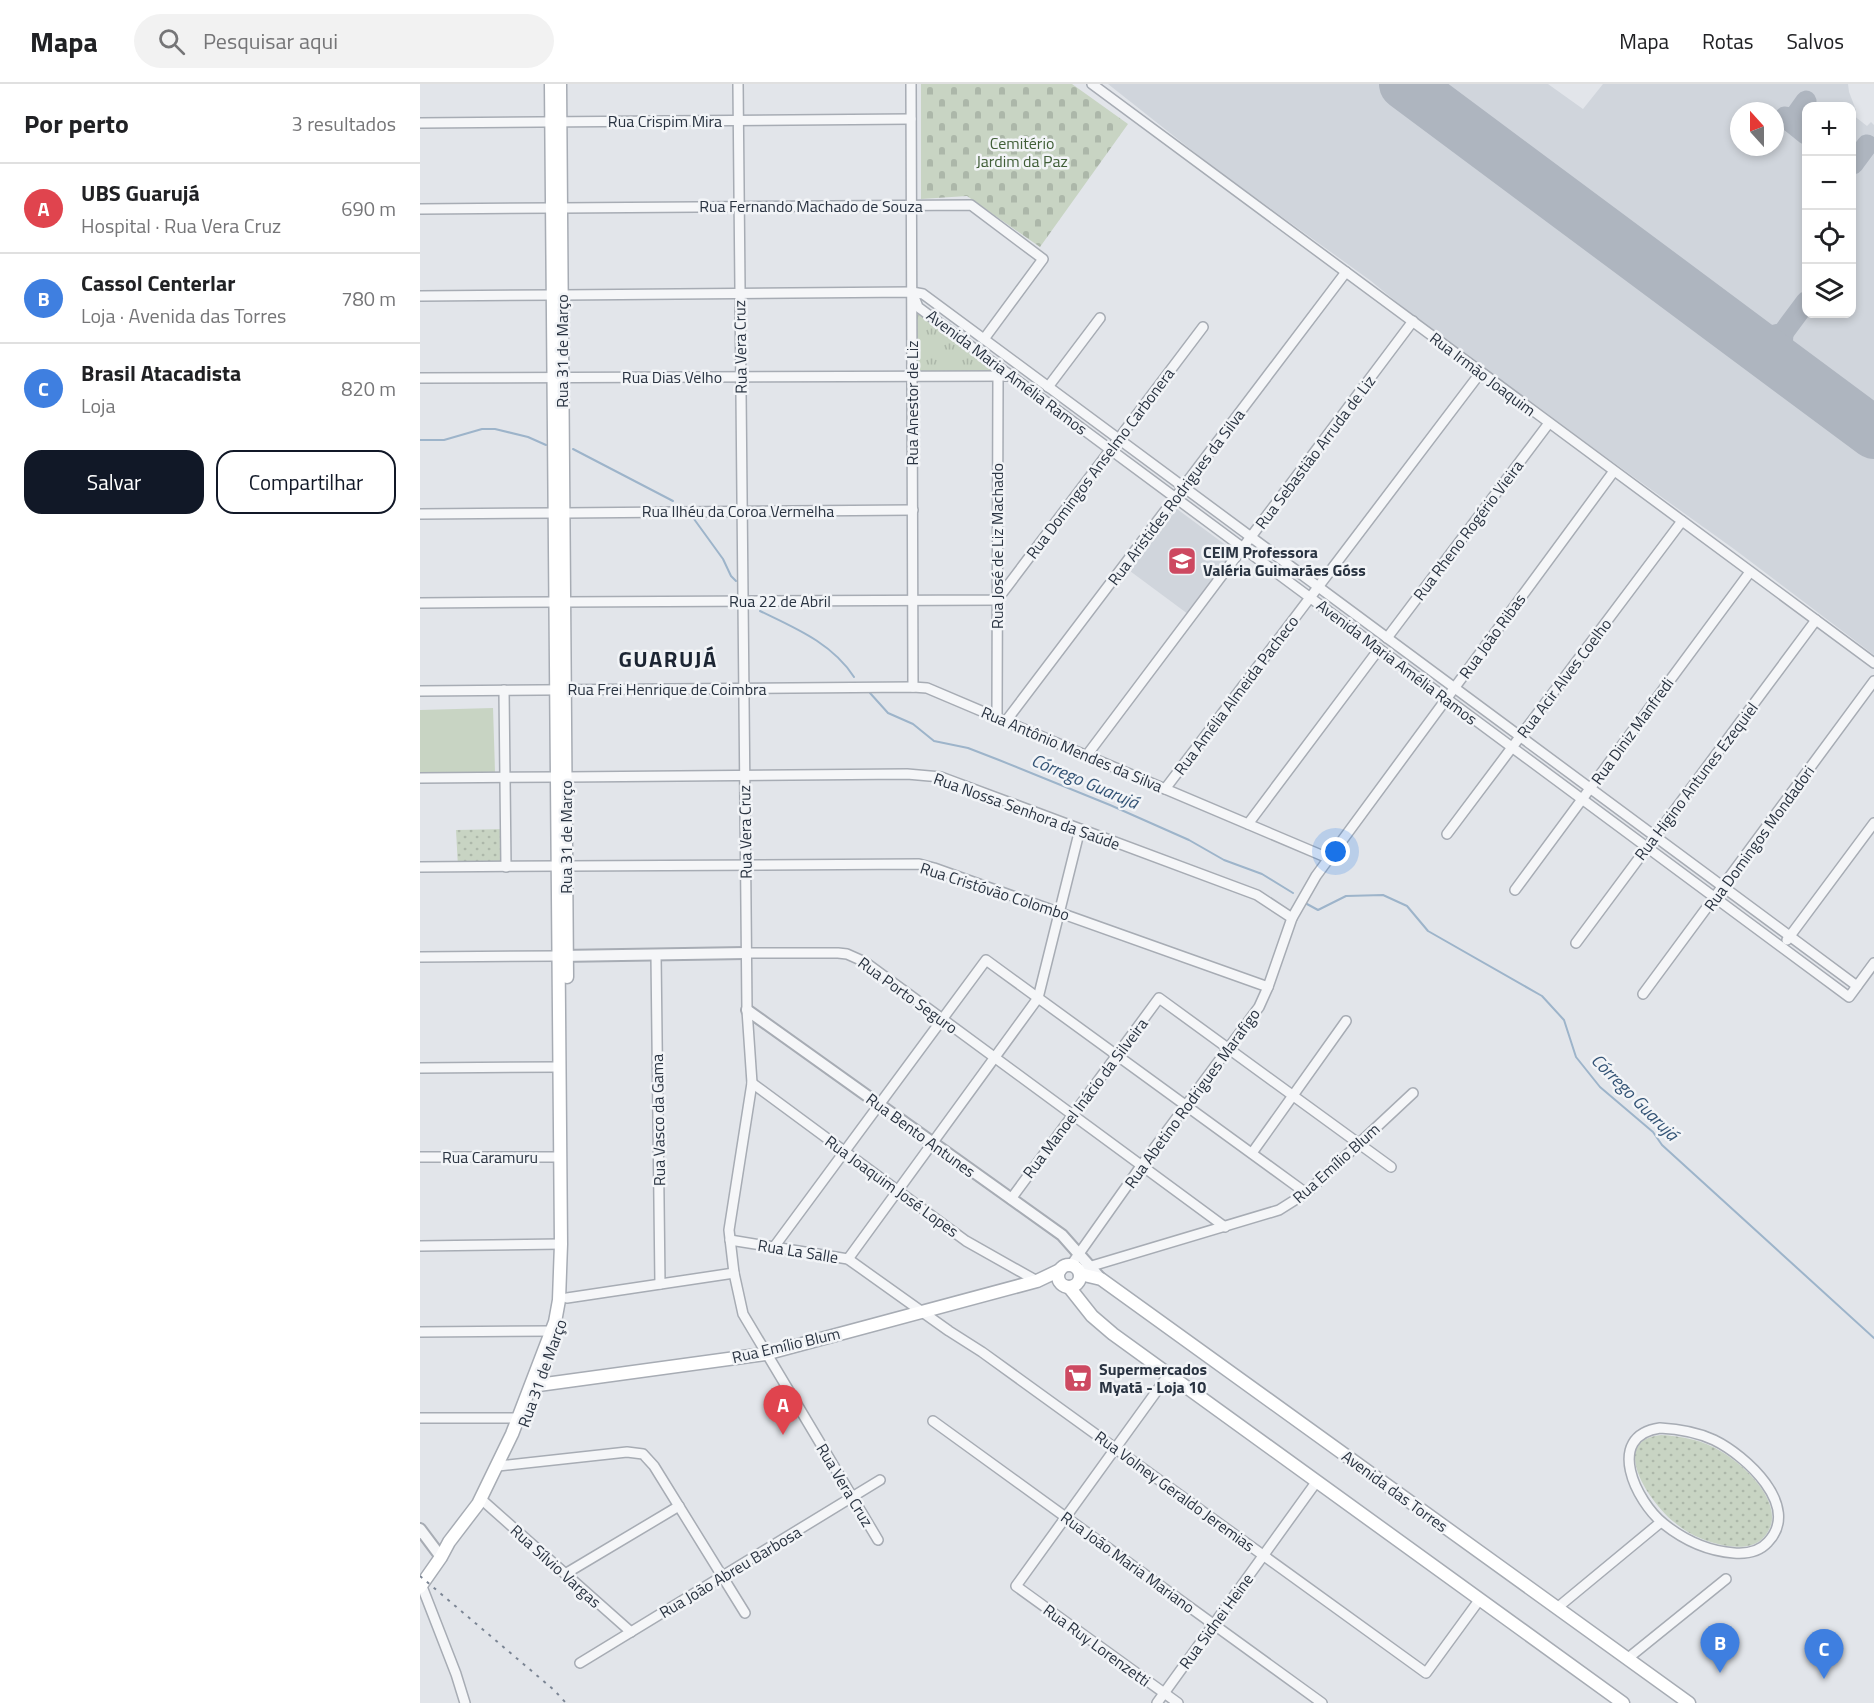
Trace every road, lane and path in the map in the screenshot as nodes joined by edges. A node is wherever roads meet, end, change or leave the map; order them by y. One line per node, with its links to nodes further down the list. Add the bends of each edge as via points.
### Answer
1 (551, 84): 8 (main road, Rua 31 de Março)
2 (560, 84): 8 (main road, Rua 31 de Março)
3 (738, 84): 7 (street, Rua Vera Cruz)
4 (911, 84): 6 (street, Rua Anestor de Liz)
5 (1092, 84): 14 (street, Rua Irmão Joaquim)
6 (911, 119): 7 (street, Rua Crispim Mira); 10 (street, Rua Anestor de Liz)
7 (738, 121): 8 (street, Rua Crispim Mira); 11 (street, Rua Vera Cruz)
8 (556, 122): 9 (street, Rua Crispim Mira); 12 (main road, Rua 31 de Março)
9 (420, 123)
10 (911, 205): 11 (street, Rua Fernando Machado de Souza); 15 (street, Rua Anestor de Liz); 22 (street, Rua Fernando Machado de Souza, via 971,205 1043,259)
11 (739, 206): 12 (street, Rua Fernando Machado de Souza); 16 (street, Rua Vera Cruz)
12 (557, 208): 13 (street, Rua Fernando Machado de Souza); 17 (main road, Rua 31 de Março)
13 (420, 209)
14 (1346, 272): 20 (street, Rua Irmão Joaquim); 36 (street, Rua Aristides Rodrigues da Silva)
15 (912, 292): 16 (street); 22 (street, Avenida Maria Amélia Ramos, via 923,294); 25 (street, Rua Anestor de Liz); 27 (street, Avenida Maria Amélia Ramos, via 918,307)
16 (740, 293): 17 (street); 28 (street, Rua Vera Cruz)
17 (557, 295): 18 (street); 30 (main road, Rua 31 de Março)
18 (420, 296)
19 (1100, 318): 31 (street)
20 (1413, 321): 23 (street, Rua Irmão Joaquim); 43 (street, Rua Sebastião Arruda de Liz)
21 (1203, 327): 33 (street, Rua Domingos Anselmo Carbonera)
22 (984, 339): 24 (street, Avenida Maria Amélia Ramos)
23 (1481, 372): 32 (street, Rua Irmão Joaquim); 46 (street, Rua Amélia Almeida Pacheco)
24 (1033, 375): 27 (street, Rua Dias Velho); 31 (street, Avenida Maria Amélia Ramos)
25 (912, 376): 26 (street, Rua Dias Velho); 28 (street, Rua Dias Velho); 38 (street, Rua Anestor de Liz)
26 (998, 376): 27 (street, Rua Dias Velho); 48 (street, Rua José de Liz Machado)
27 (1011, 376): 34 (street, Avenida Maria Amélia Ramos)
28 (741, 377): 30 (street, Rua Dias Velho); 39 (street, Rua Vera Cruz)
29 (420, 378): 30 (street, Rua Dias Velho)
30 (558, 378): 40 (main road, Rua 31 de Março)
31 (1048, 387): 33 (street, Avenida Maria Amélia Ramos)
32 (1549, 423): 35 (street, Rua Irmão Joaquim); 54 (street, Rua Rheno Rogério Vieira)
33 (1119, 439): 34 (street, Rua Domingos Anselmo Carbonera); 36 (street, Avenida Maria Amélia Ramos)
34 (1111, 449): 37 (street, Avenida Maria Amélia Ramos); 48 (street, Rua Domingos Anselmo Carbonera)
35 (1614, 471): 42 (street, Rua Irmão Joaquim); 59 (street, Rua João Ribas)
36 (1184, 487): 37 (street, Rua Aristides Rodrigues da Silva); 43 (street, Avenida Maria Amélia Ramos)
37 (1176, 497): 44 (street, Avenida Maria Amélia Ramos); 65 (street, Rua Aristides Rodrigues da Silva)
38 (913, 510): 39 (street, Rua Ilhéu da Coroa Vermelha); 49 (street, Rua Anestor de Liz)
39 (742, 511): 40 (street, Rua Ilhéu da Coroa Vermelha); 51 (street, Rua Vera Cruz)
40 (559, 513): 41 (street, Rua Ilhéu da Coroa Vermelha); 50 (main road, Rua 31 de Março)
41 (420, 514)
42 (1682, 521): 45 (street, Rua Irmão Joaquim); 66 (street, Rua Acir Alves Coelho)
43 (1251, 537): 44 (street, Rua Sebastião Arruda de Liz); 46 (street, Avenida Maria Amélia Ramos)
44 (1243, 547): 47 (street, Avenida Maria Amélia Ramos); 68 (street, Rua Sebastião Arruda de Liz)
45 (1750, 572): 53 (street, Rua Irmão Joaquim); 73 (street, Rua Diniz Manfredi)
46 (1318, 587): 47 (street, Rua Amélia Almeida Pacheco); 54 (street, Avenida Maria Amélia Ramos)
47 (1310, 597): 55 (street, Avenida Maria Amélia Ramos); 74 (street, Rua Amélia Almeida Pacheco)
48 (997, 600): 49 (street, Rua 22 de Abril); 65 (street, Rua José de Liz Machado)
49 (913, 601): 51 (street, Rua 22 de Abril); 58 (street, Rua Anestor de Liz)
50 (560, 602): 51 (street, Rua 22 de Abril); 52 (street, Rua 22 de Abril); 62 (main road, Rua 31 de Março)
51 (743, 602): 60 (street, Rua Vera Cruz)
52 (420, 603)
53 (1816, 620): 56 (street, Rua Irmão Joaquim); 80 (street, Rua Higino Antunes Ezequiel)
54 (1387, 638): 59 (street, Avenida Maria Amélia Ramos)
55 (1380, 649): 64 (street, Avenida Maria Amélia Ramos); 77 (street)
56 (1874, 663)
57 (1874, 681): 87 (street, Rua Domingos Mondadori)
58 (913, 687): 60 (street, Rua Frei Henrique de Coimbra); 65 (street, Rua Antônio Mendes da Silva, via 941,693)
59 (1454, 687): 64 (street, Rua João Ribas); 66 (street, Avenida Maria Amélia Ramos)
60 (744, 688): 62 (street, Rua Frei Henrique de Coimbra); 69 (street, Rua Vera Cruz)
61 (504, 690): 62 (street, Rua Frei Henrique de Coimbra); 63 (street, Rua Frei Henrique de Coimbra); 72 (street)
62 (561, 690): 70 (main road, Rua 31 de Março)
63 (420, 691)
64 (1446, 698): 67 (street, Avenida Maria Amélia Ramos); 82 (street, Rua João Ribas)
65 (1002, 719): 68 (street, Rua Antônio Mendes da Silva)
66 (1520, 736): 67 (street, Rua Acir Alves Coelho); 73 (street, Avenida Maria Amélia Ramos)
67 (1512, 747): 75 (street, Avenida Maria Amélia Ramos); 79 (street, Rua Acir Alves Coelho)
68 (1087, 755): 74 (street, Rua Antônio Mendes da Silva)
69 (744, 776): 70 (street, Rua Nossa Senhora da Saúde); 78 (street, Rua Nossa Senhora da Saúde, via 941,777); 83 (street, Rua Vera Cruz)
70 (561, 777): 72 (street, Rua Nossa Senhora da Saúde); 84 (main road, Rua 31 de Março)
71 (420, 778): 72 (street, Rua Nossa Senhora da Saúde)
72 (505, 778): 86 (street)
73 (1590, 788): 75 (street, Rua Diniz Manfredi); 80 (street, Avenida Maria Amélia Ramos)
74 (1165, 789): 77 (street, Rua Antônio Mendes da Silva)
75 (1582, 799): 81 (street, Avenida Maria Amélia Ramos); 88 (street, Rua Diniz Manfredi)
76 (1874, 823): 92 (street)
77 (1248, 824): 82 (street, Rua Antônio Mendes da Silva)
78 (1080, 829): 90 (street); 91 (street, Rua Nossa Senhora da Saúde, via 1257,895)
79 (1447, 834)
80 (1655, 836): 81 (street, Rua Higino Antunes Ezequiel); 87 (street, Avenida Maria Amélia Ramos)
81 (1647, 847): 89 (street, Avenida Maria Amélia Ramos); 93 (street, Rua Higino Antunes Ezequiel)
82 (1328, 858): 91 (street, Rua Abetino Rodrigues Marafigo)
83 (745, 864): 84 (street, Rua Cristóvão Colombo); 90 (street, Rua Cristóvão Colombo, via 920,864); 95 (street, Rua Vera Cruz)
84 (562, 866): 86 (street, Rua Cristóvão Colombo); 97 (main road, Rua 31 de Março)
85 (420, 867): 86 (street, Rua Cristóvão Colombo)
86 (506, 867)
87 (1722, 886): 89 (street, Rua Domingos Mondadori); 92 (street, Avenida Maria Amélia Ramos)
88 (1515, 890)
89 (1715, 897): 94 (street, Avenida Maria Amélia Ramos); 102 (street, Rua Domingos Mondadori)
90 (1059, 912): 101 (street, Rua Cristóvão Colombo); 103 (street)
91 (1292, 918): 101 (street, Rua Abetino Rodrigues Marafigo)
92 (1790, 936): 94 (street); 100 (street, Avenida Maria Amélia Ramos)
93 (1576, 943)
94 (1782, 947): 100 (street, Avenida Maria Amélia Ramos, via 1849,997)
95 (746, 953): 96 (street, Rua Porto Seguro); 104 (street, Rua Vera Cruz); 105 (street, Rua Porto Seguro, via 847,954 865,962)
96 (656, 955): 97 (street, Rua Porto Seguro); 139 (street, Rua Vasco da Gama)
97 (563, 956): 98 (street, Rua Porto Seguro); 110 (main road, Rua 31 de Março); 140 (main road, Rua 31 de Março)
98 (420, 957)
99 (1874, 963): 100 (street)
100 (1857, 986)
101 (1268, 987): 107 (street, Rua Abetino Rodrigues Marafigo, via 1259,1007)
102 (1643, 994)
103 (1038, 998): 105 (street, via 986,960); 108 (street); 109 (street)
104 (747, 1010): 112 (street, Rua Vera Cruz); 115 (street, Rua Bento Antunes)
105 (942, 1019): 109 (street, Rua Porto Seguro); 115 (street)
106 (1346, 1021): 114 (street)
107 (1228, 1048): 108 (street, Rua Manoel Inácio da Silveira, via 1159,998); 114 (street); 116 (street, Rua Abetino Rodrigues Marafigo)
108 (1117, 1055): 116 (street); 117 (street, Rua Manoel Inácio da Silveira)
109 (994, 1058): 117 (street, Rua Porto Seguro); 118 (street)
110 (560, 1067): 111 (street); 123 (main road, Rua 31 de Março)
111 (420, 1068)
112 (752, 1083): 120 (street, Rua Joaquim José Lopes); 130 (street, Rua Vera Cruz, via 731,1210)
113 (1413, 1093): 119 (street, Rua Emílio Blum)
114 (1293, 1095): 119 (street); 121 (street)
115 (879, 1105): 118 (street, Rua Bento Antunes); 120 (street)
116 (1185, 1105): 121 (street); 124 (street, Rua Abetino Rodrigues Marafigo)
117 (1072, 1115): 124 (street, Rua Porto Seguro); 128 (street, Rua Manoel Inácio da Silveira)
118 (933, 1143): 126 (street); 128 (street, Rua Bento Antunes)
119 (1359, 1143): 125 (street); 127 (street, Rua Emílio Blum)
120 (845, 1151): 126 (street, Rua Joaquim José Lopes); 133 (street)
121 (1251, 1153): 127 (street)
122 (420, 1157): 123 (street, Rua Caramuru)
123 (560, 1157): 131 (main road, Rua 31 de Março)
124 (1141, 1166): 129 (street, Rua Porto Seguro); 134 (street, Rua Abetino Rodrigues Marafigo)
125 (1391, 1167)
126 (898, 1190): 135 (street); 138 (street, Rua Joaquim José Lopes, via 976,1247)
127 (1306, 1193): 129 (street, Rua Emílio Blum, via 1279,1210)
128 (1011, 1198): 134 (street, Rua Bento Antunes, via 1062,1235)
129 (1225, 1227): 136 (street, Rua Emílio Blum)
130 (730, 1240): 133 (street, Rua La Salle); 137 (street, Rua Vera Cruz)
131 (561, 1244): 132 (street); 142 (main road, Rua 31 de Março, via 559,1300)
132 (420, 1246)
133 (774, 1247): 135 (street, Rua La Salle)
134 (1080, 1254): 136 (street, Rua Bento Antunes); 136 (street, Rua Abetino Rodrigues Marafigo)
135 (848, 1259): 141 (street, Rua La Salle)
136 (1073, 1273): 138 (main road, Rua Emílio Blum); 145 (main road, via 1102,1325); 168 (main road, Avenida das Torres, via 1101,1279)
137 (734, 1274): 139 (street); 144 (street, Rua Vera Cruz, via 743,1314)
138 (1037, 1281): 141 (main road, Rua Emílio Blum)
139 (660, 1284): 140 (street)
140 (567, 1298): 146 (main road, Rua 31 de Março, via 563,1319)
141 (921, 1312): 144 (main road, Rua Emílio Blum); 150 (street, Rua Volney Geraldo Jeremias)
142 (552, 1331): 143 (street); 146 (main road, Rua 31 de Março)
143 (420, 1332)
144 (765, 1354): 146 (main road, Rua Emílio Blum); 154 (street, Rua Vera Cruz)
145 (1169, 1374): 150 (street); 153 (main road)
146 (535, 1385): 148 (main road, Rua 31 de Março); 151 (main road, Rua 31 de Março)
147 (420, 1418): 148 (street)
148 (518, 1418): 151 (main road, Rua 31 de Março)
149 (933, 1421): 157 (street, Rua João Maria Mariano)
150 (1115, 1449): 157 (street); 161 (street, Rua Volney Geraldo Jeremias)
151 (502, 1465): 155 (main road, Rua 31 de Março); 156 (street, via 635,1452 649,1458)
152 (880, 1480): 154 (street, Rua João Abreu Barbosa)
153 (1317, 1481): 161 (street, Rua Sidnei Heine); 167 (main road)
154 (852, 1497): 160 (street, Rua Vera Cruz); 164 (street, Rua João Abreu Barbosa)
155 (484, 1502): 162 (main road, Rua 31 de Março, via 458,1544); 163 (street, Rua Sílvio Vargas)
156 (679, 1506): 163 (street); 164 (street)
157 (1066, 1517): 170 (street, Rua João Maria Mariano); 174 (street, Rua Ruy Lorenzetti, via 1016,1586)
158 (1661, 1522): 158 (street, via 1697,1544 1742,1554 1769,1541 1779,1516 1770,1490 1741,1457 1705,1437 1660,1428 1637,1439 1628,1464 1638,1490); 168 (street)
159 (420, 1529): 162 (street)
160 (878, 1540)
161 (1263, 1556): 167 (street, Rua Volney Geraldo Jeremias, via 1426,1673); 170 (street, Rua Sidnei Heine)
162 (441, 1557): 166 (main road, Rua 31 de Março)
163 (565, 1574): 171 (street, Rua Sílvio Vargas)
164 (723, 1576): 169 (street); 171 (street, Rua João Abreu Barbosa)
165 (1726, 1579): 172 (street)
166 (420, 1586): 175 (street)
167 (1480, 1599): 179 (main road)
168 (1557, 1608): 172 (main road, Avenida das Torres)
169 (745, 1612)
170 (1214, 1624): 174 (street, Rua Sidnei Heine); 178 (street, Rua João Maria Mariano)
171 (631, 1632): 173 (street, Rua João Abreu Barbosa)
172 (1627, 1659): 180 (main road, Avenida das Torres)
173 (580, 1663)
174 (1164, 1693): 176 (street, Rua Sidnei Heine); 177 (street, Rua Ruy Lorenzetti)
175 (465, 1703)
176 (1157, 1703)
177 (1178, 1703)
178 (1322, 1703)
179 (1623, 1703)
180 (1689, 1703)

